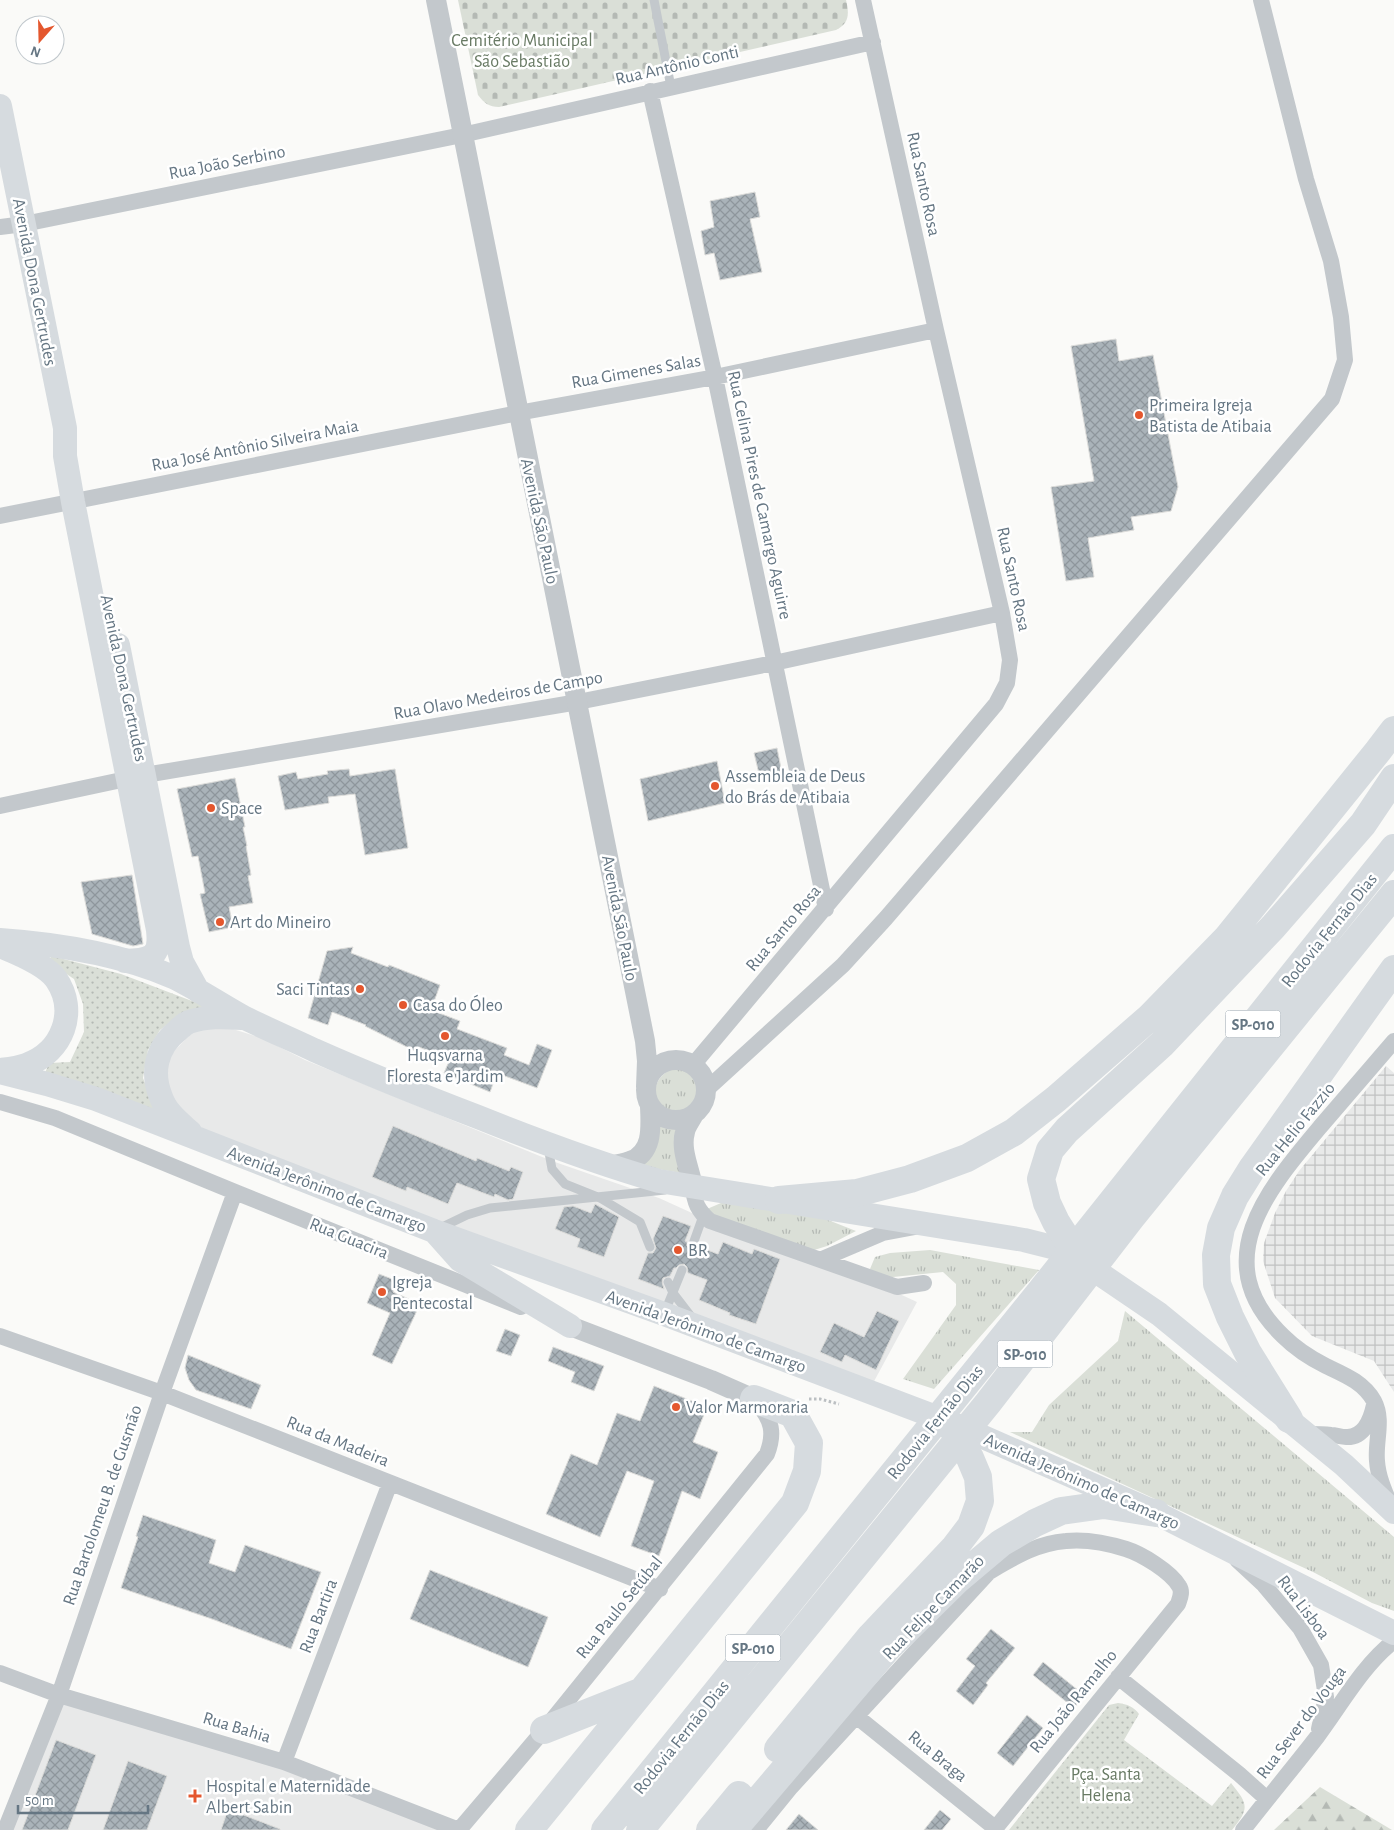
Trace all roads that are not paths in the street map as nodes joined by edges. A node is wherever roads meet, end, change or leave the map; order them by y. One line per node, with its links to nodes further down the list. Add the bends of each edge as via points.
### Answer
1 (436, 0): 9 (street, Avenida São Paulo)
2 (654, 0): 6 (lane)
3 (863, 0): 5 (street, Rua Santo Rosa)
4 (1261, 0): 39 (street, via 1306,179 1331,261 1345,360 1332,399 886,918 843,965)
5 (873, 42): 6 (street, Rua Antônio Conti); 12 (street, Rua Santo Rosa)
6 (671, 87): 7 (street, Rua Antônio Conti)
7 (650, 91): 9 (street, Rua Antônio Conti); 13 (street, Rua Celina Pires de Camargo Aguirre)
8 (0, 106): 10 (main road, Avenida Dona Gertrudes)
9 (462, 135): 10 (street, Rua João Serbino); 14 (street, Avenida São Paulo)
10 (24, 224): 11 (street, Rua João Serbino); 15 (main road, Avenida Dona Gertrudes, via 65,428 65,456)
11 (0, 227)
12 (936, 330): 13 (street, Rua Gimenes Salas); 17 (street, Rua Santo Rosa)
13 (715, 377): 14 (street, Rua Gimenes Salas); 18 (street, Rua Celina Pires de Camargo Aguirre)
14 (518, 413): 15 (street, Rua José Antônio Silveira Maia); 19 (street, Avenida São Paulo)
15 (80, 500): 16 (street, Rua José Antônio Silveira Maia); 21 (main road, Avenida Dona Gertrudes)
16 (0, 516)
17 (1002, 613): 18 (street, Rua Olavo Medeiros de Campo); 26 (street, Rua Santo Rosa, via 1010,660 1007,683 996,704)
18 (774, 663): 19 (street, Rua Olavo Medeiros de Campo); 26 (street, Rua Celina Pires de Camargo Aguirre)
19 (578, 702): 21 (street, Rua Olavo Medeiros de Campo); 34 (street, Avenida São Paulo)
20 (1394, 730): 49 (highway, via 1227,938 1150,1017 1014,1132 967,1158 910,1179 857,1193)
21 (136, 777): 23 (street, Rua Olavo Medeiros de Campo); 27 (main road, Avenida Dona Gertrudes)
22 (1394, 778): 57 (highway, via 1363,824 1273,927 1162,1044 1067,1130 1050,1150 1042,1179 1047,1203)
23 (0, 806)
24 (1394, 846): 50 (highway, Rodovia Fernão Dias / SP-010)
25 (1394, 894): 50 (highway, Rodovia Fernão Dias / SP-010)
26 (826, 908): 36 (street, Rua Santo Rosa)
27 (166, 930): 30 (main road, via 157,951 140,960); 32 (main road, Avenida Dona Gertrudes)
28 (0, 940): 30 (main road, via 38,942)
29 (0, 946): 37 (main road, via 29,958 55,977 66,1001 66,1025 53,1049 27,1065)
30 (123, 961): 32 (main road, via 158,972)
31 (1394, 969): 71 (highway, via 1253,1167 1234,1196 1221,1228 1216,1255 1217,1284 1230,1318 1248,1353)
32 (198, 992): 33 (main road)
33 (246, 1018): 43 (main road, via 218,1016 187,1023 159,1052 156,1076 161,1098 173,1117); 44 (main road, via 368,1073)
34 (645, 1041): 36 (street, via 653,1050); 38 (street, Avenida São Paulo)
35 (1394, 1041): 69 (street, Rua Helio Fazzio, via 1283,1171 1260,1208 1250,1233 1246,1258 1247,1280 1269,1321 1300,1352 1351,1378 1365,1388)
36 (683, 1063): 38 (street, via 664,1063 654,1069); 39 (street, via 700,1072)
37 (0, 1071): 43 (main road, Avenida Jerônimo de Camargo, via 96,1099)
38 (646, 1087): 41 (street)
39 (706, 1090): 42 (street, via 701,1108)
40 (0, 1102): 47 (street, Rua Guacira, via 55,1118)
41 (650, 1107): 42 (street, via 667,1120 676,1121); 45 (street, via 650,1139 643,1154 630,1162)
42 (694, 1114): 46 (street, via 685,1131 683,1150)
43 (197, 1138): 53 (main road, Avenida Jerônimo de Camargo)
44 (547, 1145): 45 (main road); 48 (lane, via 552,1169 565,1184)
45 (607, 1166): 46 (main road)
46 (693, 1187): 48 (lane); 49 (main road); 51 (street, via 695,1203)
47 (234, 1192): 64 (street, Rua Guacira); 67 (street, Rua Bartolomeu B. de Gusmão)
48 (600, 1198): 53 (lane, via 490,1208); 55 (lane, via 640,1222)
49 (779, 1200): 52 (main road)
50 (1122, 1209): 62 (highway, Rodovia Fernão Dias / SP-010)
51 (703, 1216): 54 (lane); 56 (street)
52 (927, 1225): 56 (street, via 882,1233); 57 (main road, via 1024,1240 1052,1247)
53 (434, 1231): 63 (main road, Avenida Jerônimo de Camargo); 64 (main road, via 460,1260)
54 (693, 1244)
55 (650, 1247)
56 (822, 1259): 60 (street, via 897,1286)
57 (1081, 1261): 71 (main road, via 1159,1314)
58 (682, 1270): 61 (lane)
59 (668, 1282): 61 (lane)
60 (924, 1283)
61 (673, 1293): 63 (lane); 65 (lane)
62 (1051, 1298): 93 (highway, Rodovia Fernão Dias / SP-010, via 960,1391); 94 (highway, Rodovia Fernão Dias / SP-010, via 988,1403)
63 (664, 1314): 65 (main road, Avenida Jerônimo de Camargo)
64 (570, 1326): 68 (street, Rua Guacira)
65 (699, 1328): 70 (main road, Avenida Jerônimo de Camargo)
66 (0, 1336): 67 (street, Rua da Madeira)
67 (162, 1393): 72 (street, Rua da Madeira); 83 (street, Rua Bartolomeu B. de Gusmão)
68 (754, 1399): 76 (street, Rua Paulo Setúbal, via 770,1424 772,1440 768,1454); 82 (highway, via 793,1414 809,1443 807,1471 795,1504)
69 (1374, 1402): 71 (street, via 1371,1416 1358,1436 1348,1438); 73 (street, Rua Helio Fazzio, via 1379,1417 1377,1460 1382,1486)
70 (949, 1422): 74 (main road, Avenida Jerônimo de Camargo); 95 (highway, via 978,1477 980,1501 971,1526 956,1547 871,1636)
71 (1298, 1426): 73 (main road)
72 (390, 1483): 76 (street, Rua da Madeira); 87 (street, Rua Bartira)
73 (1393, 1511)
74 (1156, 1513): 75 (main road, Avenida Jerônimo de Camargo); 96 (highway, via 1104,1505 1061,1511 1001,1543 957,1580 887,1649)
75 (1221, 1545): 78 (main road, Avenida Jerônimo de Camargo); 86 (street, Rua Lisboa, via 1270,1592 1300,1628 1321,1665 1326,1697)
76 (660, 1589): 85 (street, Rua Paulo Setúbal)
77 (1182, 1596): 81 (street, Rua João Ramalho); 84 (street, Rua Felipe Camarão, via 1180,1587 1163,1569 1129,1550 1099,1542 1066,1541 1027,1550 989,1572)
78 (1394, 1633)
79 (1394, 1641): 86 (street, Rua Sever do Vouga, via 1372,1662)
80 (0, 1673): 83 (street, Rua Bahia)
81 (1118, 1677): 88 (street); 89 (street, Rua João Ramalho)
82 (642, 1692): 85 (highway); 92 (highway)
83 (59, 1695): 87 (street, Rua Bahia); 90 (street, Rua Bartolomeu B. de Gusmão)
84 (856, 1716): 89 (street, Rua Braga); 97 (street, Rua Felipe Camarão)
85 (544, 1730): 91 (street, Rua Paulo Setúbal)
86 (1317, 1736): 88 (street, Rua Sever do Vouga)
87 (284, 1762): 91 (street, Rua Bahia)
88 (1268, 1799): 98 (street, Rua Sever do Vouga)
89 (994, 1829)
90 (5, 1830)
91 (459, 1830)
92 (529, 1830)
93 (605, 1830)
94 (640, 1830)
95 (710, 1830)
96 (733, 1830)
97 (756, 1830)
98 (1242, 1830)

